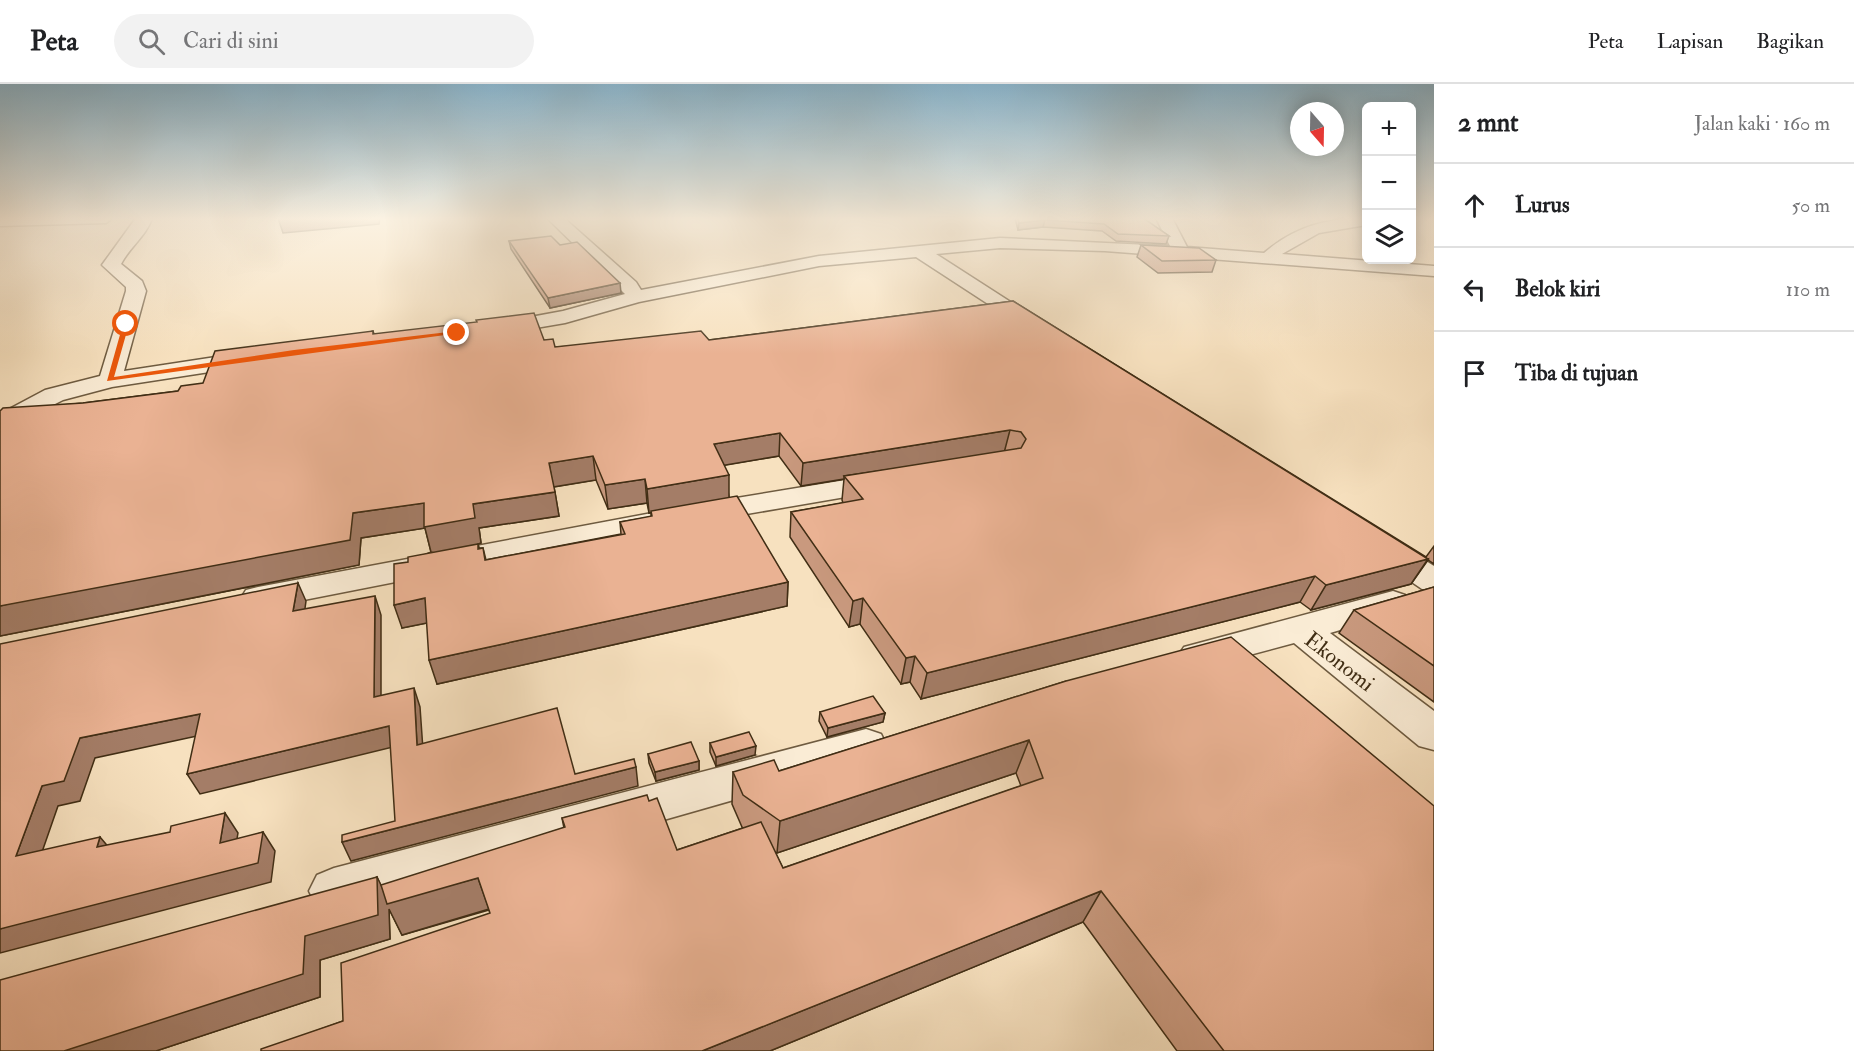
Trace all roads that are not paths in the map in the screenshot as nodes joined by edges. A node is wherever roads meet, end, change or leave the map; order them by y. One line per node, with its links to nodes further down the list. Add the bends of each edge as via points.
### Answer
1 (112, 263): 11 (street, via 135,285 136,291)
2 (604, 263): 7 (street)
3 (808, 263): 7 (street)
4 (938, 263): 9 (street)
5 (1333, 263): 6 (street)
6 (1434, 271)
7 (636, 297): 8 (street, via 565,317)
8 (478, 331)
9 (1060, 342)
10 (272, 356): 11 (street)
11 (110, 380): 12 (street, via 54,395)
12 (0, 424)
13 (922, 476): 17 (street, via 700,513)
14 (1363, 535): 15 (street)
15 (1434, 581)
16 (1434, 591): 18 (street, Ekonomi)
17 (234, 603)
18 (1300, 629): 19 (street); 20 (street, Ekonomi)
19 (1154, 667)
20 (1434, 734)
21 (901, 736): 22 (street)
22 (300, 900)

